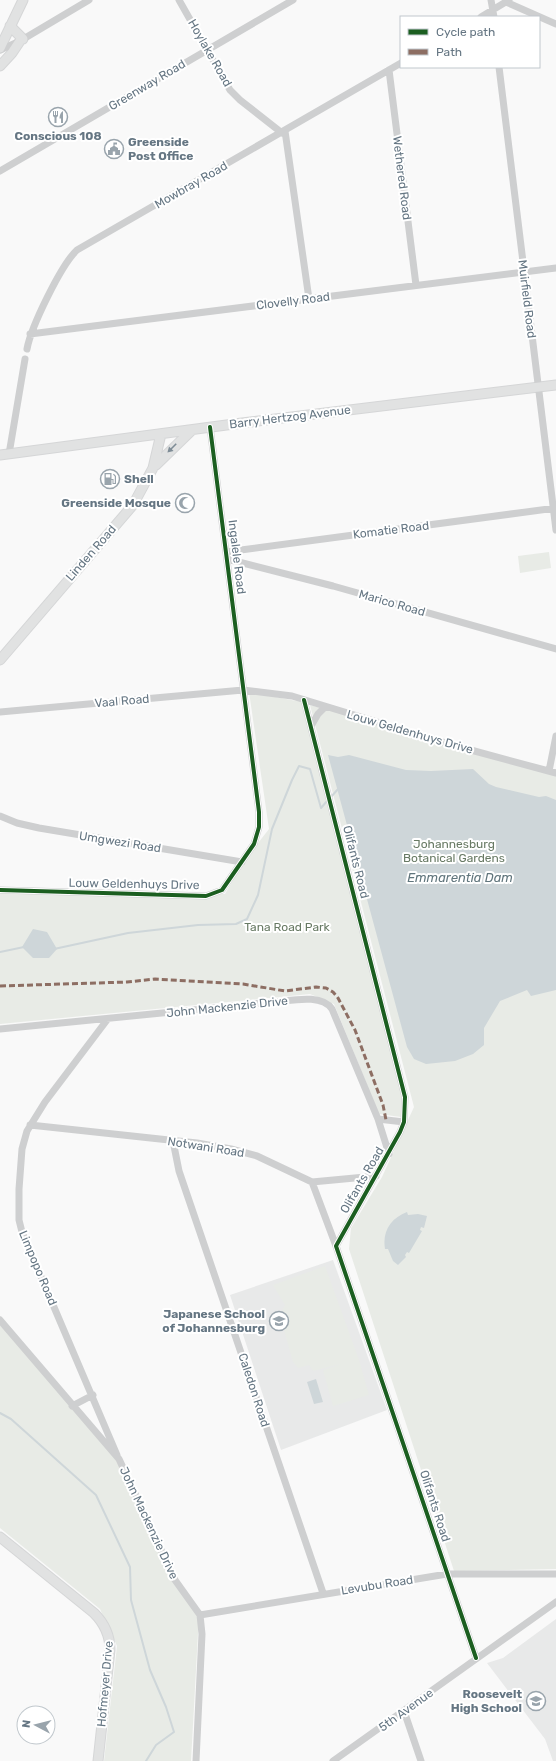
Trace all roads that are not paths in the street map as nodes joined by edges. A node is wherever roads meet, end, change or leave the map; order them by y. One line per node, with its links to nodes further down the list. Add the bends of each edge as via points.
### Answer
1 (23, 0): 11 (main road)
2 (89, 0): 12 (street)
3 (179, 0): 14 (street, Hoylake Road)
4 (293, 0): 14 (street, Greenway Road)
5 (491, 0): 7 (street)
6 (508, 1): 7 (street); 8 (street)
7 (493, 14)
8 (539, 16)
9 (540, 16): 10 (street)
10 (556, 24)
11 (10, 26): 12 (main road); 13 (main road)
12 (21, 40): 13 (street); 16 (main road)
13 (0, 49)
14 (207, 49): 19 (street, Hoylake Road, via 235,96); 20 (street, Greenway Road)
15 (400, 64): 18 (street, Mowbray Road)
16 (0, 66)
17 (499, 68): 22 (street, Muirfield Road)
18 (389, 70): 19 (street, Mowbray Road); 23 (street, Wethered Road)
19 (283, 132): 24 (street); 25 (street, Mowbray Road, via 77,250 69,259)
20 (0, 171)
21 (556, 268): 22 (street, Clovelly Road)
22 (523, 272): 23 (street, Clovelly Road); 29 (street, Muirfield Road)
23 (416, 285): 24 (street, Clovelly Road)
24 (309, 299): 25 (street, Clovelly Road)
25 (30, 334): 26 (street, Mowbray Road)
26 (27, 349)
27 (25, 359): 33 (street)
28 (556, 385): 29 (main road, Barry Hertzog Avenue)
29 (538, 387): 30 (main road, Barry Hertzog Avenue); 35 (street, Muirfield Road)
30 (210, 427): 31 (main road, Barry Hertzog Avenue); 37 (street, Ingalele Road)
31 (192, 430): 32 (main road, Barry Hertzog Avenue); 34 (main road, one-way to 34)
32 (161, 434): 33 (main road, Barry Hertzog Avenue); 34 (main road, Linden Road)
33 (5, 455)
34 (153, 468): 40 (main road, Linden Road, via 133,505)
35 (555, 508): 36 (street, Muirfield Road); 37 (street, Komatie Road)
36 (556, 530)
37 (226, 552): 38 (street, Ingalele Road)
38 (227, 559): 39 (street, Marico Road, via 334,586); 41 (street, Ingalele Road)
39 (556, 649)
40 (0, 660)
41 (243, 690): 42 (street, Louw Geldenhuys Drive, via 274,693); 44 (street, Vaal Road); 49 (street, Louw Geldenhuys Drive, via 259,827 254,844)
42 (304, 700): 43 (street, Louw Geldenhuys Drive); 45 (street, Olifants Road)
43 (325, 707): 45 (street); 47 (street, Louw Geldenhuys Drive)
44 (0, 712)
45 (311, 726): 54 (street, Olifants Road, via 403,1087)
46 (556, 736): 47 (street)
47 (553, 772)
48 (0, 816): 49 (street, Umgwezi Road, via 39,828)
49 (242, 862): 50 (street, Louw Geldenhuys Drive, via 222,890 206,896)
50 (0, 890)
51 (106, 1020): 52 (street, John Mackenzie Drive); 53 (street, John Mackenzie Drive, via 296,1000 323,1002 332,1009); 55 (street, Limpopo Road)
52 (0, 1029)
53 (378, 1119): 54 (street); 57 (street, John Mackenzie Drive)
54 (404, 1122): 57 (street, Olifants Road)
55 (30, 1125): 56 (street, Notwani Road); 62 (street, Limpopo Road, via 22,1149 20,1225)
56 (173, 1141): 59 (street, Notwani Road, via 244,1152); 68 (street, Caledon Road, via 179,1171)
57 (389, 1154): 58 (street, Olifants Road)
58 (376, 1176): 59 (street, Notwani Road); 60 (street, Olifants Road)
59 (312, 1182): 60 (street, Olifants Road)
60 (336, 1246): 66 (street, Olifants Road)
61 (0, 1320): 63 (street, John Mackenzie Drive)
62 (93, 1395): 63 (street); 64 (street, Limpopo Road)
63 (72, 1406): 64 (street, John Mackenzie Drive)
64 (119, 1459): 70 (street, John Mackenzie Drive, via 175,1580)
65 (0, 1537): 73 (main road, Hofmeyer Drive, via 94,1613 106,1629 110,1650)
66 (447, 1574): 67 (street, Levubu Road); 68 (street, Levubu Road); 71 (street, Olifants Road)
67 (556, 1574)
68 (324, 1593): 70 (street, Levubu Road)
69 (556, 1602): 71 (street, 5th Avenue)
70 (200, 1615): 74 (street, John Mackenzie Drive, via 202,1634)
71 (476, 1658): 72 (street, 5th Avenue)
72 (404, 1711): 75 (street, 5th Avenue); 76 (street)
73 (98, 1761)
74 (196, 1761)
75 (334, 1761)
76 (421, 1761)

